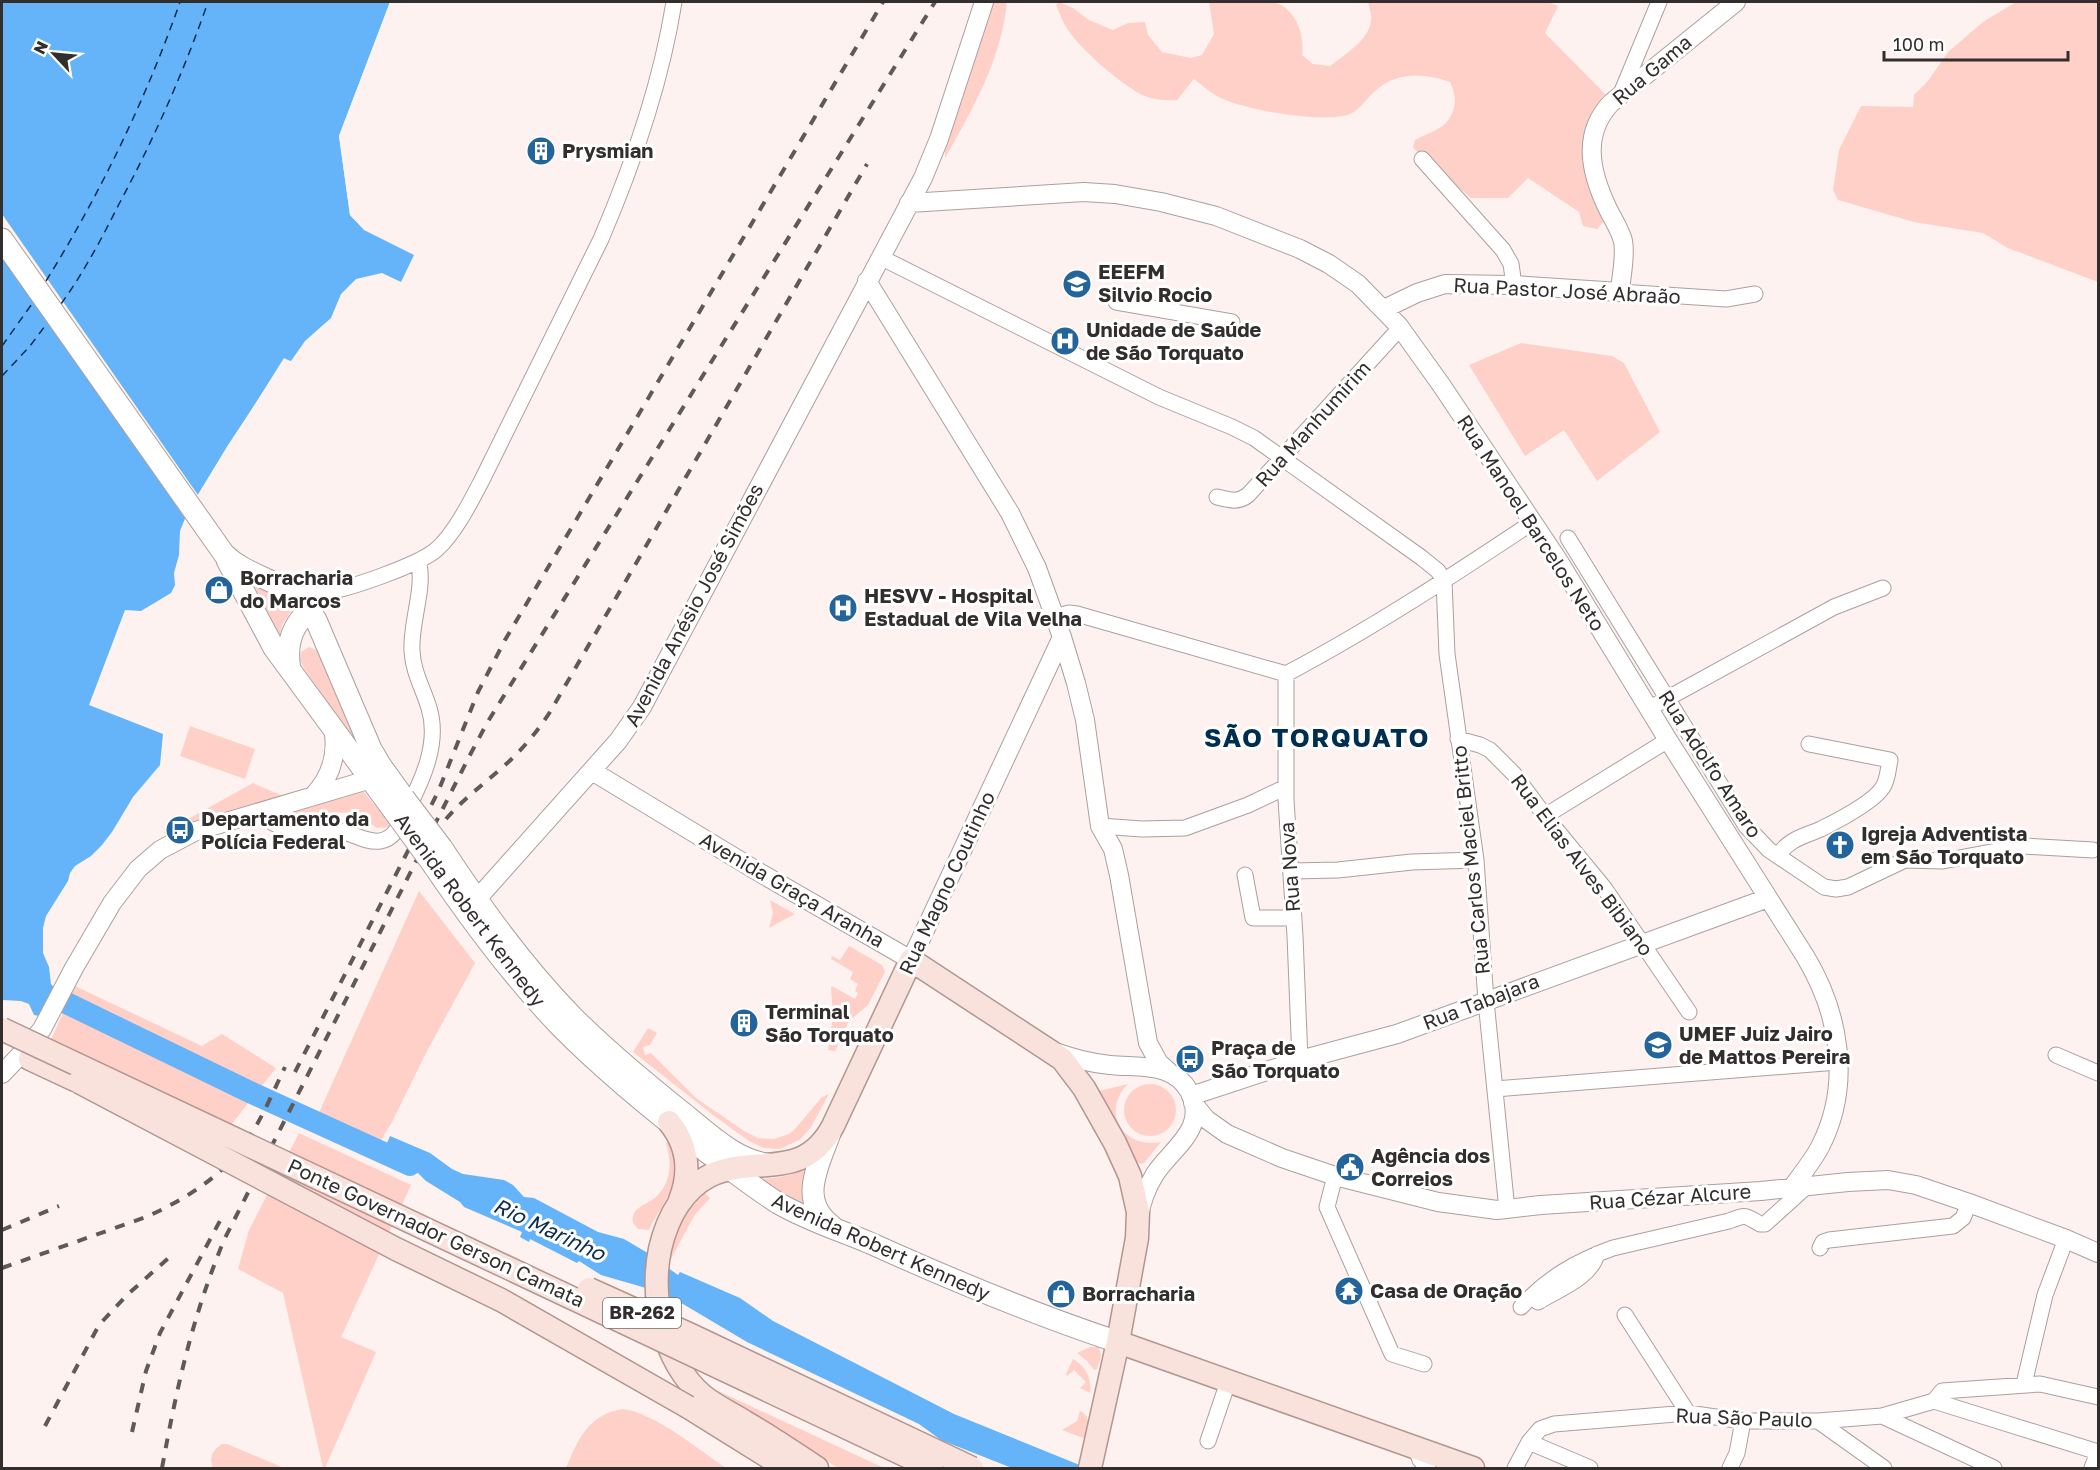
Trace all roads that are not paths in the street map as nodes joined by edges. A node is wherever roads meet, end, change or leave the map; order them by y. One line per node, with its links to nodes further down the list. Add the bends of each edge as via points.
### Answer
1 (674, 2): 23 (street, via 647,119 602,239 477,491 444,542)
2 (984, 2): 7 (street, Avenida Anésio José Simões, via 939,139)
3 (1659, 2): 5 (street)
4 (1736, 2): 5 (street, Rua Gama)
5 (1620, 96): 12 (street, Rua Gama, via 1599,118 1592,144 1598,185 1623,240)
6 (1422, 159): 11 (street, via 1503,250 1511,264)
7 (909, 204): 9 (street, Avenida Anésio José Simões); 15 (street, Rua Manoel Barcelos Neto, via 1084,192 1181,206 1315,256 1358,284)
8 (2, 239): 22 (main road)
9 (880, 257): 10 (street, Avenida Anésio José Simões); 18 (street, via 1159,398 1244,433)
10 (867, 281): 31 (street, Rua Cézar Alcure, via 1010,513); 41 (street, Avenida Anésio José Simões, via 642,707)
11 (1514, 285): 12 (street, Rua Pastor José Abraão); 15 (street, Rua Pastor José Abraão, via 1432,287)
12 (1620, 292): 13 (street, Rua Pastor José Abraão, via 1726,299)
13 (1755, 294)
14 (1116, 302): 16 (street)
15 (1384, 309): 17 (street, Rua Manoel Barcelos Neto)
16 (1232, 322)
17 (1400, 328): 18 (street, Rua Manhumirim); 20 (street, Rua Manoel Barcelos Neto)
18 (1282, 458): 19 (street, Rua Manhumirim, via 1242,499); 24 (street)
19 (1217, 497)
20 (1533, 522): 25 (street); 36 (street, Rua Manoel Barcelos Neto)
21 (1568, 538): 35 (street, Rua Adolfo Amaro)
22 (224, 554): 27 (main road, Avenida Robert Kennedy, via 237,565); 33 (main road)
23 (418, 561): 29 (street); 46 (street, via 421,575 412,630 412,658 430,710 432,738 422,778 398,829 384,840 372,841 344,832 283,828)
24 (1428, 563): 25 (street, via 1441,570); 26 (street)
25 (1460, 570): 26 (street)
26 (1443, 581): 34 (street, via 1341,645); 38 (street, Rua Carlos Maciel Britto)
27 (280, 586): 29 (street, via 305,593); 30 (main road, Avenida Robert Kennedy)
28 (1883, 588): 35 (street, via 1834,607)
29 (327, 592): 30 (main road)
30 (309, 609): 33 (main road, via 290,636); 45 (main road, Avenida Robert Kennedy)
31 (1055, 617): 32 (street, Rua Cézar Alcure); 34 (street, via 1077,614)
32 (1062, 637): 48 (street, Rua Cézar Alcure, via 1085,720); 59 (street, Rua Magno Coutinho)
33 (290, 669): 37 (main road)
34 (1286, 674): 43 (street, Rua Nova)
35 (1667, 699): 36 (street); 50 (street, Rua Adolfo Amaro, via 1746,826)
36 (1648, 709): 39 (street, Rua Manoel Barcelos Neto)
37 (333, 727): 42 (main road, Avenida Robert Kennedy); 44 (street, via 336,746 332,765)
38 (1458, 739): 47 (street, Rua Elias Alves Bibiano, via 1480,745 1499,758); 52 (street, Rua Carlos Maciel Britto)
39 (1668, 740): 47 (street); 55 (street, Rua Manoel Barcelos Neto)
40 (1809, 744): 50 (street, via 1890,760 1886,779 1875,796 1832,823 1791,842)
41 (592, 771): 56 (street, Avenida Anésio José Simões); 59 (street, Avenida Graça Aranha)
42 (371, 779): 44 (street); 45 (main road, Avenida Robert Kennedy)
43 (1286, 787): 48 (street, via 1185,828); 53 (street, Rua Nova)
44 (313, 796): 46 (street)
45 (400, 806): 51 (main road, Avenida Robert Kennedy, bridge)
46 (260, 812): 64 (street, via 184,836 148,859 112,903)
47 (1545, 816): 58 (street, Rua Elias Alves Bibiano, via 1599,881)
48 (1100, 826): 69 (street, Rua Cézar Alcure, via 1113,849 1121,885 1148,1043)
49 (2092, 850): 50 (street, Rua Adolfo Amaro, via 2023,846 1943,861 1905,860 1836,889 1824,887)
50 (1778, 856)
51 (438, 857): 56 (main road, Avenida Robert Kennedy); 75 (main road, Avenida Robert Kennedy, via 468,915 537,1001 589,1053)
52 (1476, 860): 53 (street); 60 (street, Rua Carlos Maciel Britto)
53 (1292, 870): 57 (street, Rua Nova)
54 (1245, 875): 57 (street, via 1253,918)
55 (1768, 898): 58 (street, Rua Tabajara); 68 (street, Rua Manoel Barcelos Neto, via 1821,984 1833,1023)
56 (477, 899): 79 (main road, Avenida Robert Kennedy, via 549,991 627,1066 733,1150 752,1161)
57 (1294, 918): 67 (street, Rua Nova)
58 (1642, 943): 60 (street, Rua Tabajara); 61 (street, Rua Elias Alves Bibiano)
59 (911, 960): 65 (main road, Avenida Graça Aranha); 76 (main road, Rua Magno Coutinho)
60 (1486, 1001): 67 (street, Rua Tabajara, via 1397,1034); 73 (street, Rua Carlos Maciel Britto)
61 (1689, 1012)
62 (2, 1029): 64 (main road, BR-262, bridge)
63 (2, 1045): 64 (main road, BR-262)
64 (36, 1045): 71 (street, via 24,1051); 72 (main road, Ponte Governador Gerson Camata / BR-262); 81 (main road, Ponte Governador Gerson Camata, bridge)
65 (1051, 1050): 69 (street, via 1095,1063 1156,1068); 87 (main road, Avenida Graça Aranha, via 1078,1078 1115,1143 1133,1186)
66 (2056, 1055): 70 (street)
67 (1300, 1060): 74 (street, Rua Tabajara)
68 (1838, 1062): 73 (street); 83 (street, Rua Manoel Barcelos Neto, via 1835,1102 1827,1132)
69 (1170, 1073): 74 (street, Rua Cézar Alcure, via 1183,1082)
70 (2098, 1073)
71 (2, 1074)
72 (75, 1080): 111 (main road, BR-262, bridge, via 501,1300); 113 (main road, Ponte Governador Gerson Camata, bridge)
73 (1495, 1089): 86 (street, Rua Carlos Maciel Britto)
74 (1192, 1100): 77 (street, Rua Cézar Alcure, via 1216,1127); 78 (street, via 1194,1120)
75 (669, 1122): 80 (main road, Avenida Robert Kennedy); 84 (main road, via 686,1159 686,1180)
76 (833, 1126): 79 (main road, via 807,1156); 88 (main road, Rua Magno Coutinho, via 812,1188 817,1209)
77 (1238, 1140): 78 (street, Rua Cézar Alcure, via 1208,1135); 82 (street, Rua Cézar Alcure)
78 (1183, 1142): 87 (street, via 1153,1177)
79 (780, 1165): 80 (main road)
80 (731, 1169): 84 (main road, via 698,1183); 88 (main road, Avenida Robert Kennedy, via 780,1204)
81 (305, 1171): 114 (main road, Ponte Governador Gerson Camata, bridge); 115 (main road, BR-262, bridge, via 614,1300)
82 (1335, 1176): 86 (street, Rua Cézar Alcure, via 1438,1202); 97 (street, via 1327,1207 1392,1354)
83 (1798, 1188): 85 (street, Rua Cézar Alcure, via 1888,1180); 86 (street, Rua Cézar Alcure); 92 (street, Rua Manoel Barcelos Neto, via 1765,1224 1742,1216)
84 (680, 1200): 112 (main road, via 660,1252 657,1284 660,1317 670,1350 682,1372 713,1403)
85 (1969, 1203): 89 (street, Rua Cézar Alcure); 90 (street, via 1963,1218 1953,1226 1829,1240)
86 (1508, 1210)
87 (1138, 1225): 96 (main road, Avenida Graça Aranha)
88 (833, 1227): 96 (main road, Avenida Robert Kennedy, via 1003,1302)
89 (2066, 1239): 91 (street, Rua Cézar Alcure); 99 (street, via 2045,1295)
90 (1820, 1248)
91 (2098, 1253)
92 (1597, 1254): 93 (street, via 1586,1272); 94 (street, Rua Manoel Barcelos Neto, via 1553,1277)
93 (1538, 1302)
94 (1521, 1307)
95 (1625, 1315): 102 (street)
96 (1118, 1342): 98 (main road, Avenida Robert Kennedy); 116 (main road, Avenida Graça Aranha)
97 (1424, 1364)
98 (1228, 1382): 106 (street); 108 (main road, Avenida Robert Kennedy)
99 (2024, 1384): 100 (street, Rua São Paulo); 101 (street, Rua São Paulo, via 1942,1391)
100 (2098, 1397)
101 (1934, 1401): 103 (street, Rua São Paulo); 109 (street)
102 (1688, 1413): 105 (street, Rua São Paulo); 107 (street, Rua São Paulo, via 1554,1424 1540,1430)
103 (1882, 1416): 104 (street, Rua São Paulo); 122 (street)
104 (1818, 1421): 105 (street, Rua São Paulo); 121 (street)
105 (1743, 1422): 120 (street)
106 (1208, 1441)
107 (1530, 1442): 118 (street, Rua São Paulo); 119 (street)
108 (1415, 1446): 110 (main road, Avenida Robert Kennedy); 117 (street)
109 (2098, 1452): 123 (street)
110 (1466, 1465)
111 (786, 1468)
112 (817, 1468)
113 (897, 1468)
114 (932, 1468)
115 (972, 1468)
116 (1090, 1468)
117 (1428, 1468)
118 (1515, 1468)
119 (1590, 1468)
120 (1730, 1468)
121 (1884, 1468)
122 (1994, 1468)
123 (2092, 1468)

